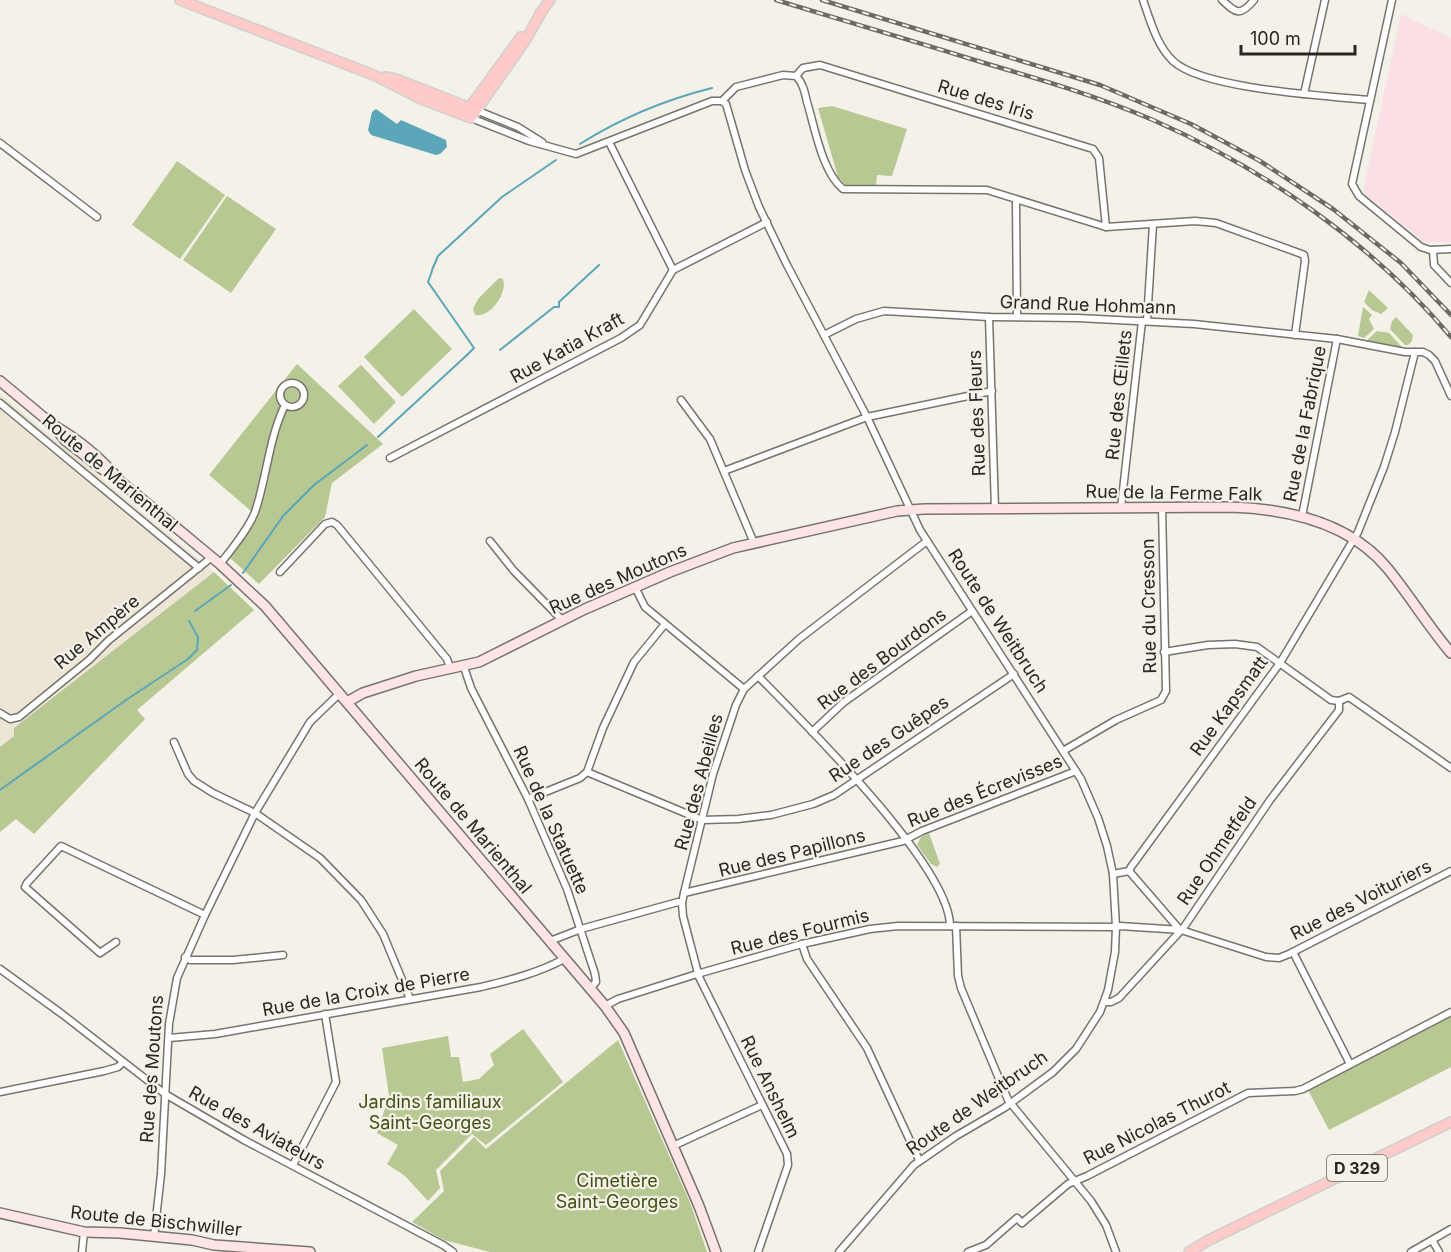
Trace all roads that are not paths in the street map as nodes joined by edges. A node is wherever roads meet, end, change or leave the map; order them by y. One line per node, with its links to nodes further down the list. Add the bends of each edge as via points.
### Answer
1 (180, 0): 12 (main road, via 376,76 420,99)
2 (550, 0): 12 (main road, via 525,41)
3 (1143, 0): 9 (street, via 1154,30 1174,62 1216,81)
4 (1221, 0): 5 (street, via 1239,12)
5 (1254, 0)
6 (1325, 0): 9 (street)
7 (1392, 0): 10 (street)
8 (796, 76): 11 (street, via 783,75 736,87); 15 (street, via 804,88 834,182 843,189 987,190); 19 (street, Rue des Iris, via 803,68 820,65 1093,149 1099,158)
9 (1304, 94): 10 (street)
10 (1370, 100): 21 (street, via 1352,180 1354,190 1421,247)
11 (722, 101): 14 (street, via 712,101); 17 (street, Route de Weitbruch)
12 (470, 113): 14 (street, via 529,141 576,154)
13 (0, 142): 16 (street)
14 (609, 142): 22 (street)
15 (1016, 200): 19 (street); 25 (street)
16 (97, 217)
17 (767, 222): 22 (street); 27 (street, Route de Weitbruch)
18 (1154, 224): 19 (street); 26 (street, Rue des Œillets); 28 (street, via 1216,223 1304,255)
19 (1106, 227)
20 (1451, 249): 21 (street)
21 (1433, 250): 23 (street, via 1434,265)
22 (673, 270): 38 (street, Rue Katia Kraft, via 640,325 621,338)
23 (1451, 283)
24 (989, 317): 25 (street, Grand Rue Hohmann); 27 (street, Grand Rue Hohmann, via 884,311); 32 (street, Rue des Fleurs)
25 (1017, 317): 26 (street, Grand Rue Hohmann)
26 (1145, 321): 28 (street, Grand Rue Hohmann); 41 (street, Rue des Œillets)
27 (824, 335): 37 (street, Route de Weitbruch)
28 (1295, 335): 29 (street, Grand Rue Hohmann)
29 (1337, 339): 30 (street, Grand Rue Hohmann); 44 (street, Rue de la Fabrique)
30 (1415, 352): 33 (street, via 1433,358); 45 (street, Rue Kapsmatt, via 1384,467)
31 (0, 381): 49 (street, Route de Marienthal, via 71,435)
32 (992, 391): 37 (street); 42 (street, Rue des Fleurs)
33 (1451, 396)
34 (681, 400): 39 (street, via 710,439)
35 (0, 403): 51 (street, Route de Marienthal)
36 (285, 405): 36 (street, via 297,406 303,401 304,393 297,384 289,383 280,391); 50 (street, via 254,514)
37 (867, 417): 39 (street); 43 (street, Route de Weitbruch)
38 (390, 458)
39 (723, 471): 48 (street)
40 (1162, 507): 41 (street, Rue de la Ferme Falk); 44 (street, Rue de la Ferme Falk, via 1245,507); 57 (street, Rue du Cresson)
41 (1121, 508): 42 (street, Rue de la Ferme Falk)
42 (995, 509): 43 (street, Rue de la Ferme Falk)
43 (910, 510): 47 (street, Route de Weitbruch); 48 (street, Rue des Moutons)
44 (1302, 516): 45 (street, Rue de la Ferme Falk)
45 (1353, 539): 58 (street, Rue de la Ferme Falk, via 1388,568); 59 (street, Rue Kapsmatt)
46 (490, 541): 55 (street)
47 (927, 541): 54 (street, Route de Weitbruch); 63 (street, Rue des Abeilles, via 799,639)
48 (754, 543): 53 (street, Rue des Moutons)
49 (212, 557): 50 (street, Route de Marienthal); 51 (street, Rue Ampère)
50 (220, 564): 65 (street, Route de Marienthal, via 265,606)
51 (199, 568): 68 (street, Rue Ampère, via 19,717 10,719)
52 (280, 572): 61 (street, via 325,524 332,522 447,659)
53 (635, 587): 55 (street, Rue des Moutons); 56 (street, via 645,607)
54 (972, 611): 62 (street, Route de Weitbruch); 69 (street, Rue des Bourdons, via 844,702)
55 (562, 620): 60 (street, Rue des Moutons)
56 (665, 624): 64 (street); 74 (street, via 634,662)
57 (1164, 652): 59 (street, via 1235,644 1257,647); 71 (street, Rue du Cresson, via 1166,692 1161,700 1116,720)
58 (1451, 653)
59 (1280, 663): 66 (street, via 1331,700); 80 (street, Rue Kapsmatt)
60 (464, 667): 61 (street, Rue des Moutons); 76 (street, Rue de la Statuette)
61 (450, 668): 67 (street, Rue des Moutons)
62 (1014, 674): 71 (street, Route de Weitbruch); 75 (street, Rue des Guêpes)
63 (758, 676): 64 (street, Rue des Abeilles); 69 (street)
64 (744, 689): 78 (street, Rue des Abeilles, via 713,774)
65 (340, 693): 67 (street, Route de Marienthal); 77 (street, Rue des Moutons, via 310,722)
66 (1339, 701): 72 (street, via 1349,697); 89 (street, Rue Ohmetfeld, via 1339,710 1270,800)
67 (347, 702): 91 (street, Route de Marienthal)
68 (0, 713)
69 (812, 732): 75 (street)
70 (174, 742): 77 (street, via 194,781)
71 (1063, 751): 73 (street, Route de Weitbruch)
72 (1451, 768)
73 (1076, 771): 79 (street, Rue des Écrevisses); 82 (street, Route de Weitbruch, via 1098,818)
74 (586, 772): 76 (street); 78 (street)
75 (857, 781): 78 (street, Rue des Guêpes, via 813,804 771,815); 79 (street)
76 (528, 799): 88 (street, Rue de la Statuette)
77 (255, 813): 85 (street, Rue des Moutons); 100 (street, via 320,858 360,900 383,934)
78 (702, 820): 83 (street, Rue des Abeilles)
79 (906, 840): 83 (street, Rue des Papillons); 86 (street, via 932,876)
80 (1129, 871): 82 (street); 89 (street)
81 (1451, 871): 93 (street, Rue des Voituriers)
82 (1113, 874): 87 (street, Route de Weitbruch)
83 (684, 893): 84 (street, Rue des Abeilles)
84 (682, 903): 88 (street); 98 (street, Rue des Abeilles)
85 (205, 915): 90 (street, via 61,846 25,887 100,953); 95 (street, Rue des Moutons)
86 (953, 926): 87 (street, Rue des Fourmis); 92 (street, Rue des Fourmis, via 870,929); 110 (street, via 961,988)
87 (1116, 927): 89 (street, Rue des Voituriers); 101 (street, Route de Weitbruch)
88 (581, 929): 91 (street); 99 (street, Rue de la Statuette, via 595,974 596,981)
89 (1181, 930): 93 (street, Rue des Voituriers, via 1266,957 1279,958); 101 (street, Rue Ohmetfeld, via 1119,998)
90 (116, 942)
91 (550, 942): 96 (street, Route de Marienthal)
92 (802, 944): 98 (street, Rue des Fourmis); 114 (street, via 807,959 867,1048)
93 (1293, 952): 107 (street)
94 (283, 956): 95 (street, via 233,960)
95 (185, 957): 105 (street, Rue des Moutons, via 177,978)
96 (564, 959): 99 (street, Route de Marienthal); 100 (street, Rue de la Croix de Pierre, via 521,977)
97 (0, 969): 106 (street, Rue des Aviateurs)
98 (697, 974): 102 (street, Rue des Fourmis); 111 (street, Rue Anshelm)
99 (590, 989): 102 (street, Route de Marienthal)
100 (410, 999): 104 (street, Rue de la Croix de Pierre)
101 (1104, 1002): 110 (street, Route de Weitbruch, via 1076,1049)
102 (605, 1006): 113 (street, Route de Marienthal, via 624,1033)
103 (1451, 1012): 107 (street, Rue Nicolas Thurot)
104 (324, 1014): 105 (street, Rue de la Croix de Pierre, via 215,1034); 115 (street, via 336,1082)
105 (169, 1038): 109 (street, Rue des Moutons)
106 (123, 1062): 108 (street, via 104,1071); 109 (street, Rue des Aviateurs)
107 (1350, 1064): 116 (street, Rue Nicolas Thurot, via 1298,1090 1248,1093)
108 (0, 1091)
109 (165, 1094): 115 (street, Rue des Aviateurs); 120 (street, Rue des Moutons)
110 (1010, 1104): 114 (street, Route de Weitbruch); 116 (street)
111 (762, 1105): 113 (street); 127 (street, Rue Anshelm, via 787,1154 788,1165)
112 (1451, 1122): 131 (main road, D 329)
113 (673, 1146): 126 (street, Route de Marienthal)
114 (919, 1160): 128 (street, Route de Weitbruch)
115 (293, 1165): 125 (street, Rue des Aviateurs)
116 (1073, 1180): 129 (street, Rue Nicolas Thurot, via 1022,1223 1017,1218 986,1245); 130 (street, via 1102,1219)
117 (0, 1213): 119 (street, Route de Bischwiller)
118 (1451, 1229): 121 (street)
119 (84, 1232): 120 (street, Route de Bischwiller); 123 (street)
120 (154, 1237): 122 (street, Route de Bischwiller)
121 (1432, 1240): 132 (street); 133 (street)
122 (230, 1249): 124 (street, Route de Bischwiller)
123 (82, 1252)
124 (310, 1252)
125 (453, 1252)
126 (716, 1252)
127 (758, 1252)
128 (839, 1252)
129 (968, 1252)
130 (1116, 1252)
131 (1189, 1252)
132 (1411, 1252)
133 (1439, 1252)

